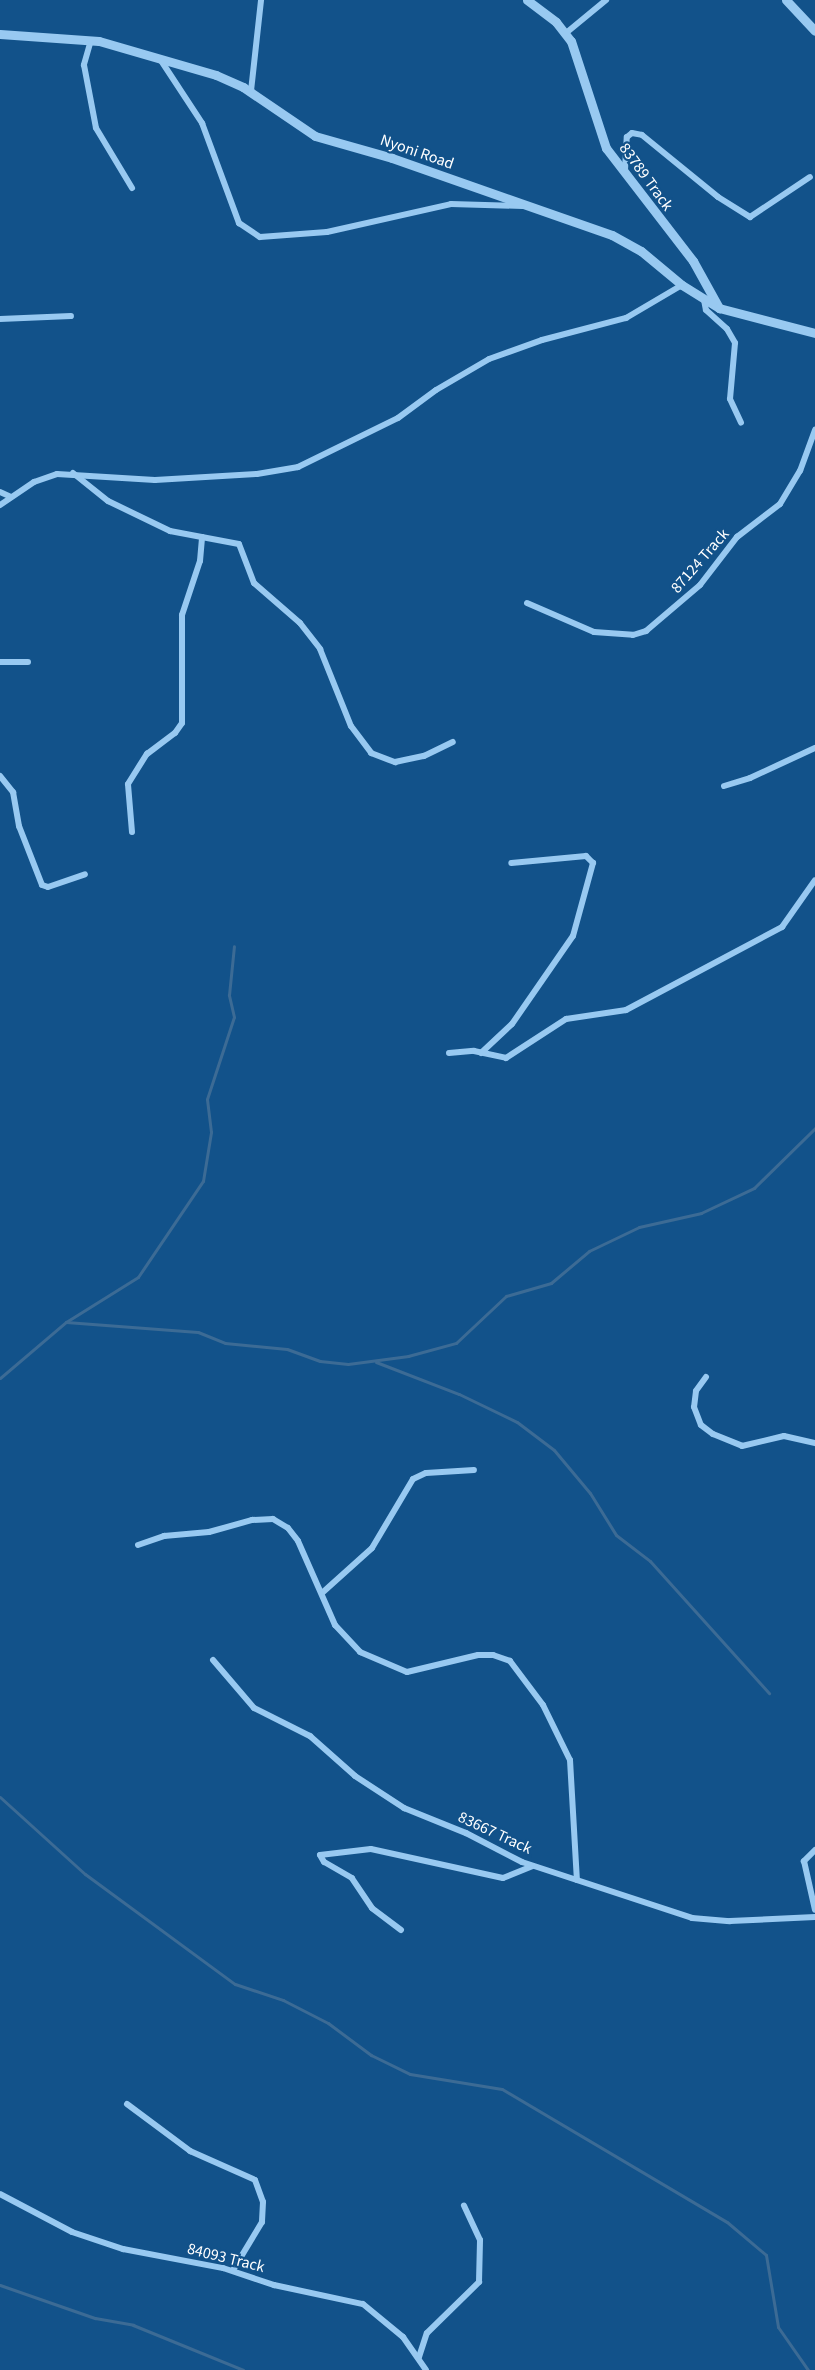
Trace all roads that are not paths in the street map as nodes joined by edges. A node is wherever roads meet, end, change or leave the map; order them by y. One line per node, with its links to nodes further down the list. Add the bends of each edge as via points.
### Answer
1 (261, 0): 10 (street)
2 (527, 0): 6 (street, 83789 Track)
3 (606, 0): 6 (street)
4 (786, 0): 5 (street)
5 (815, 31)
6 (566, 33): 11 (street, 83789 Track, via 577,53 601,140)
7 (0, 34): 8 (street, Nyoni Road)
8 (91, 40): 9 (street, Nyoni Road); 13 (street, via 84,65 96,128)
9 (159, 57): 10 (street, Nyoni Road); 14 (street, via 202,123 239,223 260,237 327,232 451,204)
10 (251, 91): 14 (street, Nyoni Road, via 315,136 392,158)
11 (625, 177): 12 (street, via 624,149 632,133 661,147 718,197 750,217); 17 (street, 83789 Track, via 693,261)
12 (810, 177)
13 (132, 189)
14 (523, 206): 15 (street, Nyoni Road, via 628,242)
15 (682, 285): 16 (street, Nyoni Road); 23 (street, via 626,318 533,342 489,359 435,390 398,418 298,467 257,474 154,480)
16 (704, 300): 17 (street, Nyoni Road); 21 (street, via 706,310 727,328 735,344 730,399)
17 (719, 308): 20 (street, Nyoni Road)
18 (71, 316): 19 (street)
19 (0, 319)
20 (815, 333)
21 (741, 423)
22 (815, 430): 28 (street, 87124 Track, via 800,471 780,504 737,537 700,585 646,631 633,635 594,632)
23 (72, 473): 25 (street, via 44,477); 27 (street, via 121,509 170,531)
24 (0, 492): 25 (street)
25 (10, 496): 26 (street)
26 (0, 505)
27 (202, 537): 31 (street, via 231,540 242,547 254,583 300,623 320,649 351,726 371,753 395,762 424,756); 35 (street, via 200,561 182,615 182,723 147,754 128,784)
28 (527, 603)
29 (0, 662): 30 (street)
30 (28, 662)
31 (453, 742)
32 (815, 748): 34 (street)
33 (0, 776): 37 (street, via 13,792 19,826 42,885 48,888)
34 (724, 786)
35 (132, 832)
36 (511, 863): 40 (street, via 586,856 593,863 573,936 512,1024)
37 (85, 874)
38 (815, 880): 40 (street, via 789,921 745,949 626,1010 579,1016 555,1024 506,1058)
39 (449, 1053): 40 (street)
40 (481, 1053)
41 (706, 1377): 42 (street, via 696,1391 694,1407 701,1425 713,1434 742,1446 786,1436)
42 (815, 1443)
43 (474, 1470): 45 (street, via 426,1473 412,1479 372,1548)
44 (138, 1545): 45 (street, via 164,1536 273,1519 288,1527 298,1541)
45 (322, 1593): 49 (street, via 341,1636 360,1652 393,1669 415,1672 466,1657 493,1655 516,1665 556,1726 570,1760)
46 (213, 1660): 48 (street, 83667 Track, via 254,1708 310,1736 355,1776 404,1808)
47 (815, 1850): 50 (street, via 804,1861)
48 (533, 1866): 49 (street, 83667 Track); 52 (street, via 503,1878 371,1850 320,1855 324,1862 352,1878 372,1908)
49 (578, 1880): 51 (street, 83667 Track, via 692,1918 730,1921)
50 (815, 1910)
51 (815, 1917)
52 (401, 1930)
53 (127, 2104): 56 (street, via 190,2151 255,2180 262,2202 262,2222)
54 (0, 2194): 56 (street, 84093 Track, via 72,2232 123,2249)
55 (465, 2205): 57 (street, via 480,2240 479,2282 427,2332)
56 (233, 2271): 57 (street, 84093 Track, via 274,2285 363,2304 380,2314)
57 (419, 2357): 58 (street, 84093 Track)
58 (426, 2370)

